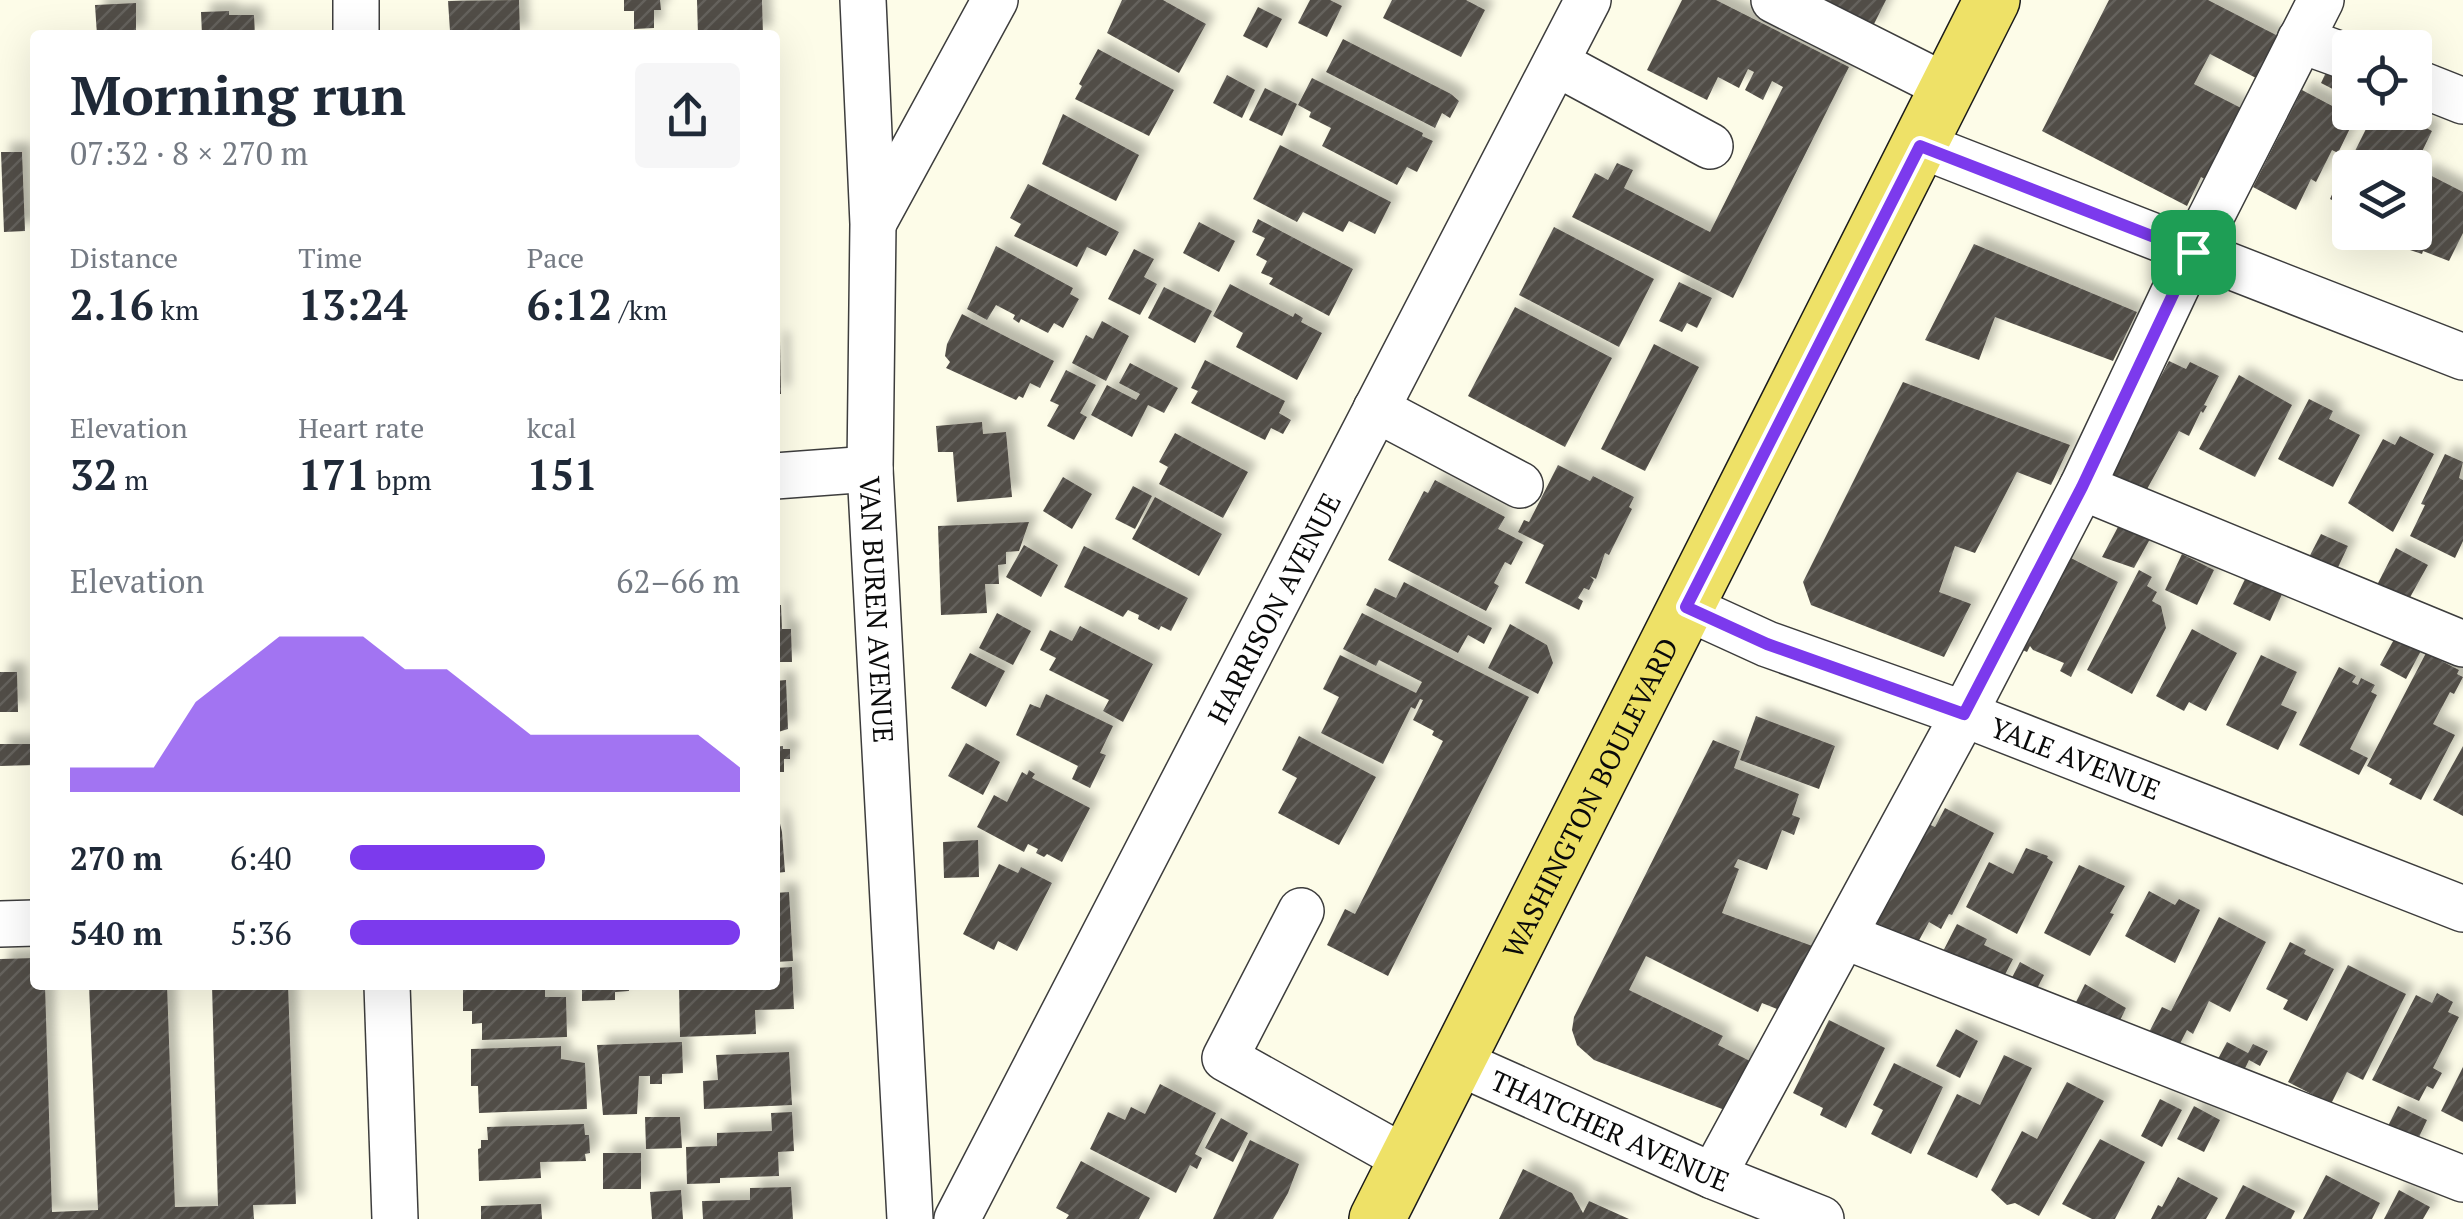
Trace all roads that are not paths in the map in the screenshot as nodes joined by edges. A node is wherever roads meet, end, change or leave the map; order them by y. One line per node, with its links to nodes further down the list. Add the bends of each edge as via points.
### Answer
1 (356, 0): 8 (street)
2 (863, 0): 17 (street, VAN BUREN AVENUE)
3 (995, 0): 17 (street)
4 (1588, 0): 11 (street, HARRISON AVENUE)
5 (1774, 0): 12 (street)
6 (1992, 0): 12 (main road, WASHINGTON BOULEVARD)
7 (2321, 0): 9 (street)
8 (356, 30)
9 (2300, 40): 10 (street); 18 (street)
10 (2332, 52)
11 (1556, 63): 15 (street); 20 (street, HARRISON AVENUE)
12 (1949, 88): 16 (main road, WASHINGTON BOULEVARD)
13 (2432, 89): 14 (street)
14 (2463, 101)
15 (1710, 146)
16 (1920, 146): 18 (street); 25 (main road, WASHINGTON BOULEVARD)
17 (873, 224): 21 (street, VAN BUREN AVENUE)
18 (2193, 252): 19 (street); 24 (street)
19 (2463, 357)
20 (1376, 409): 23 (street); 40 (street, HARRISON AVENUE)
21 (870, 469): 22 (street); 39 (street, VAN BUREN AVENUE)
22 (780, 476)
23 (1520, 485)
24 (2082, 487): 26 (street); 27 (street)
25 (1686, 607): 27 (street, YALE AVENUE, via 1767,644); 34 (main road, WASHINGTON BOULEVARD)
26 (2463, 644)
27 (1964, 714): 28 (street, YALE AVENUE); 32 (street)
28 (2463, 909)
29 (1301, 911): 35 (street, via 1225,1058)
30 (30, 923): 31 (street)
31 (0, 924)
32 (1844, 936): 36 (street); 37 (street)
33 (387, 990): 38 (street)
34 (1455, 1060): 35 (main road, WASHINGTON BOULEVARD); 36 (street, THATCHER AVENUE)
35 (1406, 1160): 41 (main road, WASHINGTON BOULEVARD)
36 (1714, 1176): 42 (street, THATCHER AVENUE)
37 (2463, 1179)
38 (395, 1219)
39 (910, 1219)
40 (957, 1219)
41 (1376, 1219)
42 (1820, 1219)

